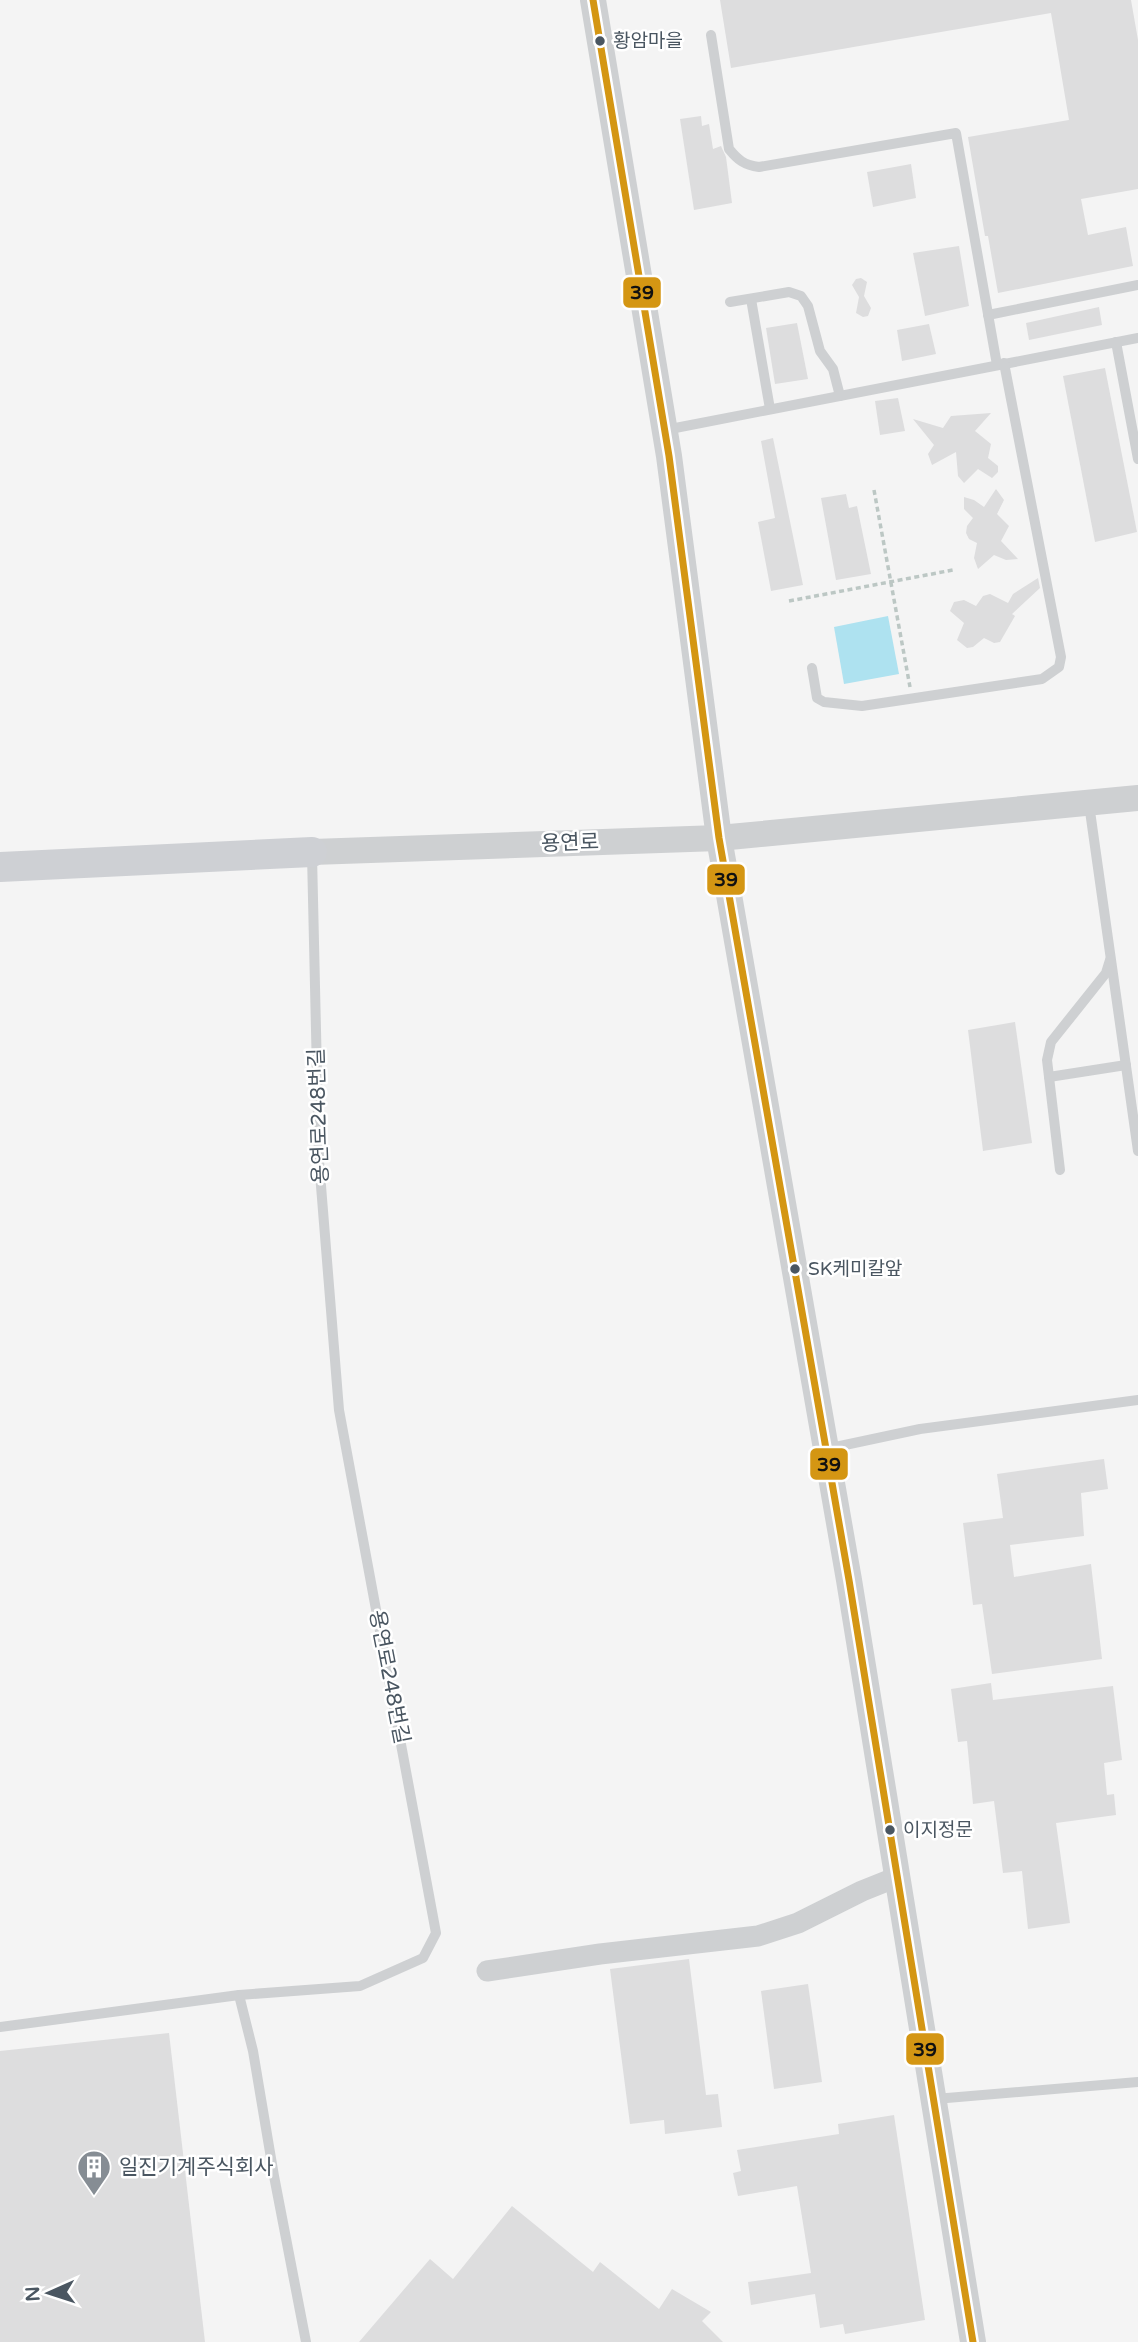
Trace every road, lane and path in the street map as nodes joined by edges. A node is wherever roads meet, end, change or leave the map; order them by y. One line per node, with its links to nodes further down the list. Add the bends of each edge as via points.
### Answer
1 (593, 0): 12 (street)
2 (711, 35): 6 (lane, via 729,149 749,165 759,167 956,133)
3 (1138, 285): 6 (lane)
4 (751, 299): 5 (lane); 10 (lane, via 789,292 801,296); 11 (lane)
5 (730, 302)
6 (988, 315): 9 (lane)
7 (1138, 338): 8 (lane)
8 (1116, 342): 9 (lane); 13 (lane)
9 (1001, 364): 10 (lane); 19 (lane, via 1061,657 1059,667 1042,679)
10 (840, 396): 11 (lane)
11 (770, 409): 12 (lane)
12 (665, 430): 22 (street)
13 (1138, 459)
14 (874, 490): 16 (path)
15 (953, 570): 16 (path)
16 (890, 582): 17 (path); 19 (path)
17 (789, 601)
18 (812, 668): 19 (lane, via 817,698 824,702 862,706)
19 (912, 699)
20 (1138, 798): 21 (street, 용연로)
21 (1089, 802): 22 (street, 용연로); 25 (lane)
22 (719, 838): 23 (street, 용연로); 31 (street)
23 (312, 852): 24 (main road, 용연로); 34 (lane, 용연로248번길, via 319,1161 339,1410 436,1933 423,1958 360,1986)
24 (0, 867)
25 (1111, 957): 26 (lane); 27 (lane, via 1106,974 1051,1042)
26 (1126, 1065): 27 (lane); 28 (lane)
27 (1049, 1077): 29 (lane)
28 (1138, 1151)
29 (1059, 1170)
30 (1138, 1400): 31 (lane, via 920,1429)
31 (826, 1449): 32 (street)
32 (897, 1877): 33 (street, via 798,1923 758,1936); 37 (street)
33 (487, 1971)
34 (239, 1996): 35 (lane, 용연로248번길); 38 (lane)
35 (0, 2027)
36 (1138, 2082): 37 (lane)
37 (933, 2099): 39 (street)
38 (306, 2342)
39 (974, 2342)

